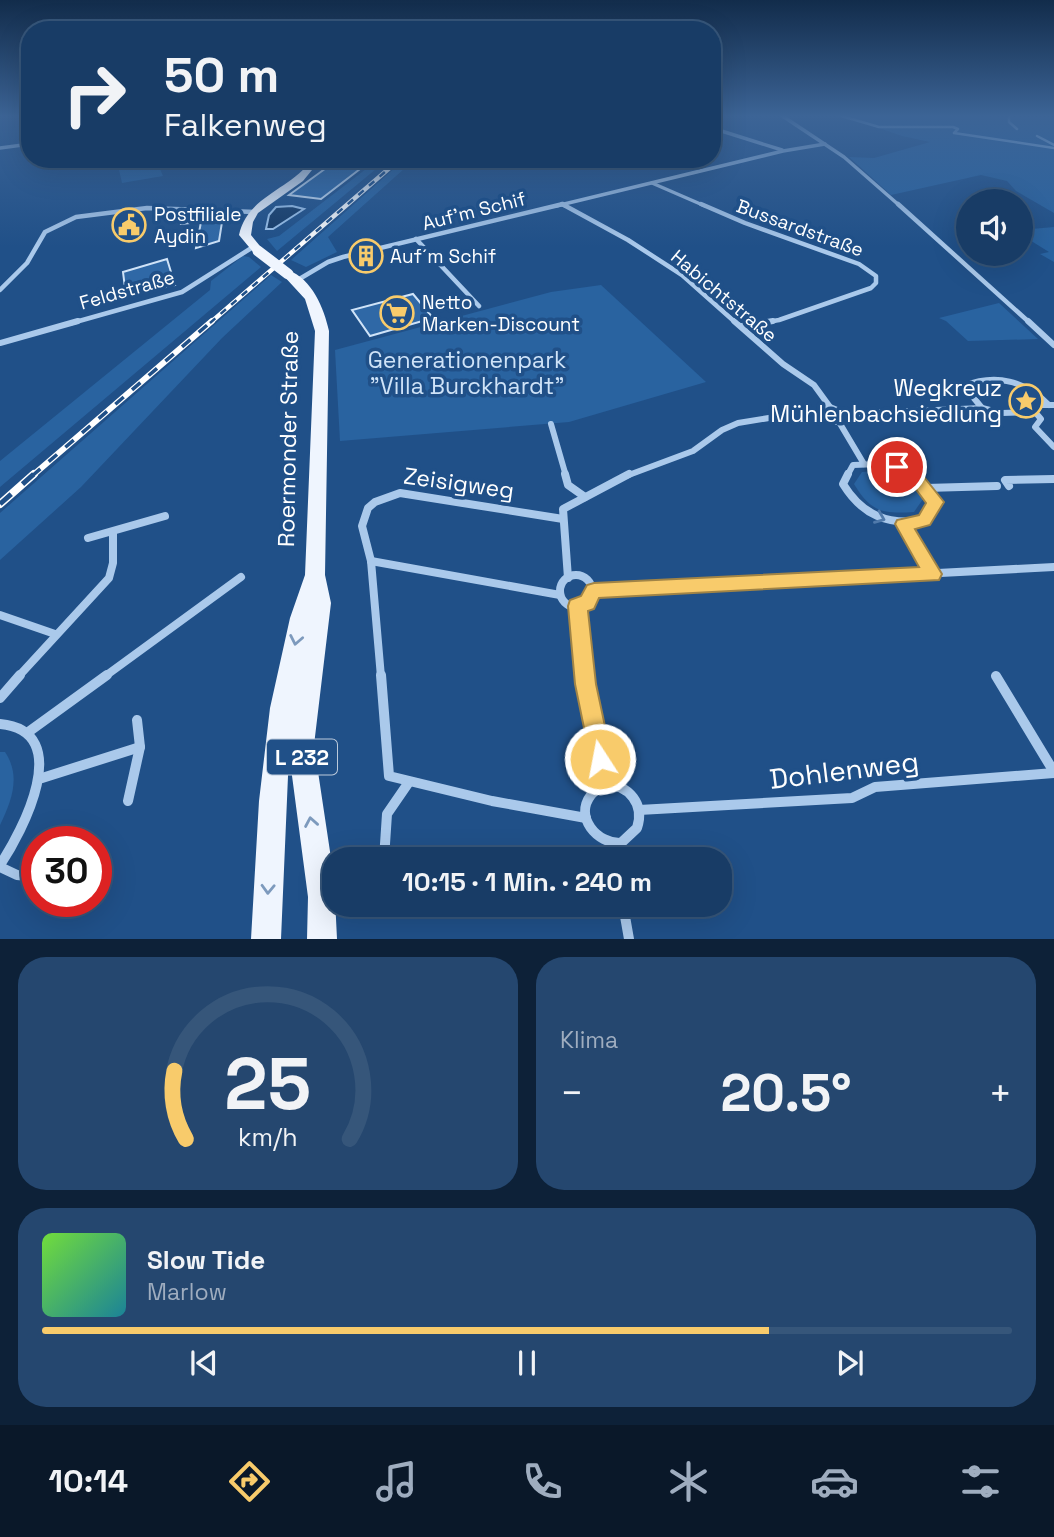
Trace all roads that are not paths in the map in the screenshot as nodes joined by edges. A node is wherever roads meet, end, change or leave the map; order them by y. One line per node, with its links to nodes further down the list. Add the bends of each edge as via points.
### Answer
1 (751, 159): 3 (street, Auf'm Schif)
2 (846, 159): 16 (street)
3 (721, 166)
4 (310, 168): 8 (main road)
5 (713, 168): 6 (street, Auf'm Schif)
6 (652, 183): 7 (street, Auf'm Schif); 14 (street, Bussardstraße, via 859,264 876,276 871,288 779,320)
7 (562, 204): 9 (street, Auf'm Schif); 14 (street, Habichtstraße, via 663,262)
8 (255, 212): 10 (main road, via 245,228); 12 (street, via 147,208 69,220 45,232 27,264)
9 (416, 239): 11 (street, Auf'm Schif, via 335,259); 13 (street, Auf'm Schif)
10 (255, 249): 11 (main road, Roermonder Straße / L 232, bridge); 15 (street, Feldstraße, via 182,292)
11 (292, 278): 40 (main road, Roermonder Straße / L 232, via 317,307 321,331)
12 (0, 290)
13 (479, 306)
14 (742, 326): 18 (street, Habichtstraße, via 814,385)
15 (0, 343)
16 (1054, 345)
17 (1051, 405): 19 (street, via 1036,391 1010,380 973,381 964,386); 20 (street, via 1041,405)
18 (830, 407): 21 (street); 22 (street)
19 (982, 408): 20 (street); 21 (street)
20 (1035, 412): 25 (street, via 1041,419 1035,427)
21 (844, 414): 23 (street)
22 (822, 415): 23 (street); 31 (street, via 738,423 693,451 639,469)
23 (839, 422): 26 (street)
24 (551, 424): 31 (street, via 569,485)
25 (1054, 447)
26 (864, 464): 30 (street, via 897,467); 34 (street, one-way to 34, via 853,465 845,478 854,502 871,515)
27 (1054, 478): 29 (street, via 1005,480)
28 (997, 486): 30 (street)
29 (1009, 486)
30 (926, 488): 34 (street, via 936,502 932,512 924,520)
31 (585, 498): 33 (street, via 563,509)
32 (165, 516): 35 (street)
33 (563, 519): 37 (street, Zeisigweg, via 400,493 382,496 363,513 361,532); 42 (street)
34 (904, 524): 39 (street)
35 (113, 532): 36 (street); 47 (street, via 109,578)
36 (89, 538)
37 (371, 562): 44 (street); 56 (street, Zeisigweg, via 389,776)
38 (1054, 567): 39 (street)
39 (933, 574): 43 (street)
40 (315, 575): 67 (main road, Roermonder Straße / L 232, one-way to 67, via 304,604 282,710); 68 (main road, Roermonder Straße / L 232, one-way to 40, via 323,897 301,745 320,604)
41 (241, 577): 52 (street)
42 (568, 578): 43 (street, via 582,578); 44 (street, via 560,585)
43 (594, 591): 45 (street, via 588,603)
44 (560, 595): 45 (street)
45 (577, 606): 57 (street)
46 (0, 615): 47 (street)
47 (55, 634): 49 (street)
48 (996, 676): 54 (street)
49 (0, 698)
50 (137, 720): 53 (street)
51 (0, 724): 52 (street)
52 (27, 733): 55 (street, via 36,746)
53 (140, 747): 55 (street); 58 (street)
54 (1054, 772): 59 (street, Dohlenweg, via 875,787 852,798)
55 (39, 779): 64 (street, via 25,824)
56 (410, 782): 60 (street, Zeisigweg); 62 (street, via 387,814)
57 (605, 784): 59 (street, via 624,786); 60 (street, via 588,799)
58 (128, 801)
59 (639, 810): 61 (street, via 637,829 628,840)
60 (586, 818): 61 (street, via 594,835)
61 (612, 844): 63 (street)
62 (385, 847)
63 (613, 847)
64 (0, 866): 65 (street)
65 (21, 875)
66 (625, 917): 69 (street)
67 (266, 939)
68 (323, 939)
69 (629, 939)

